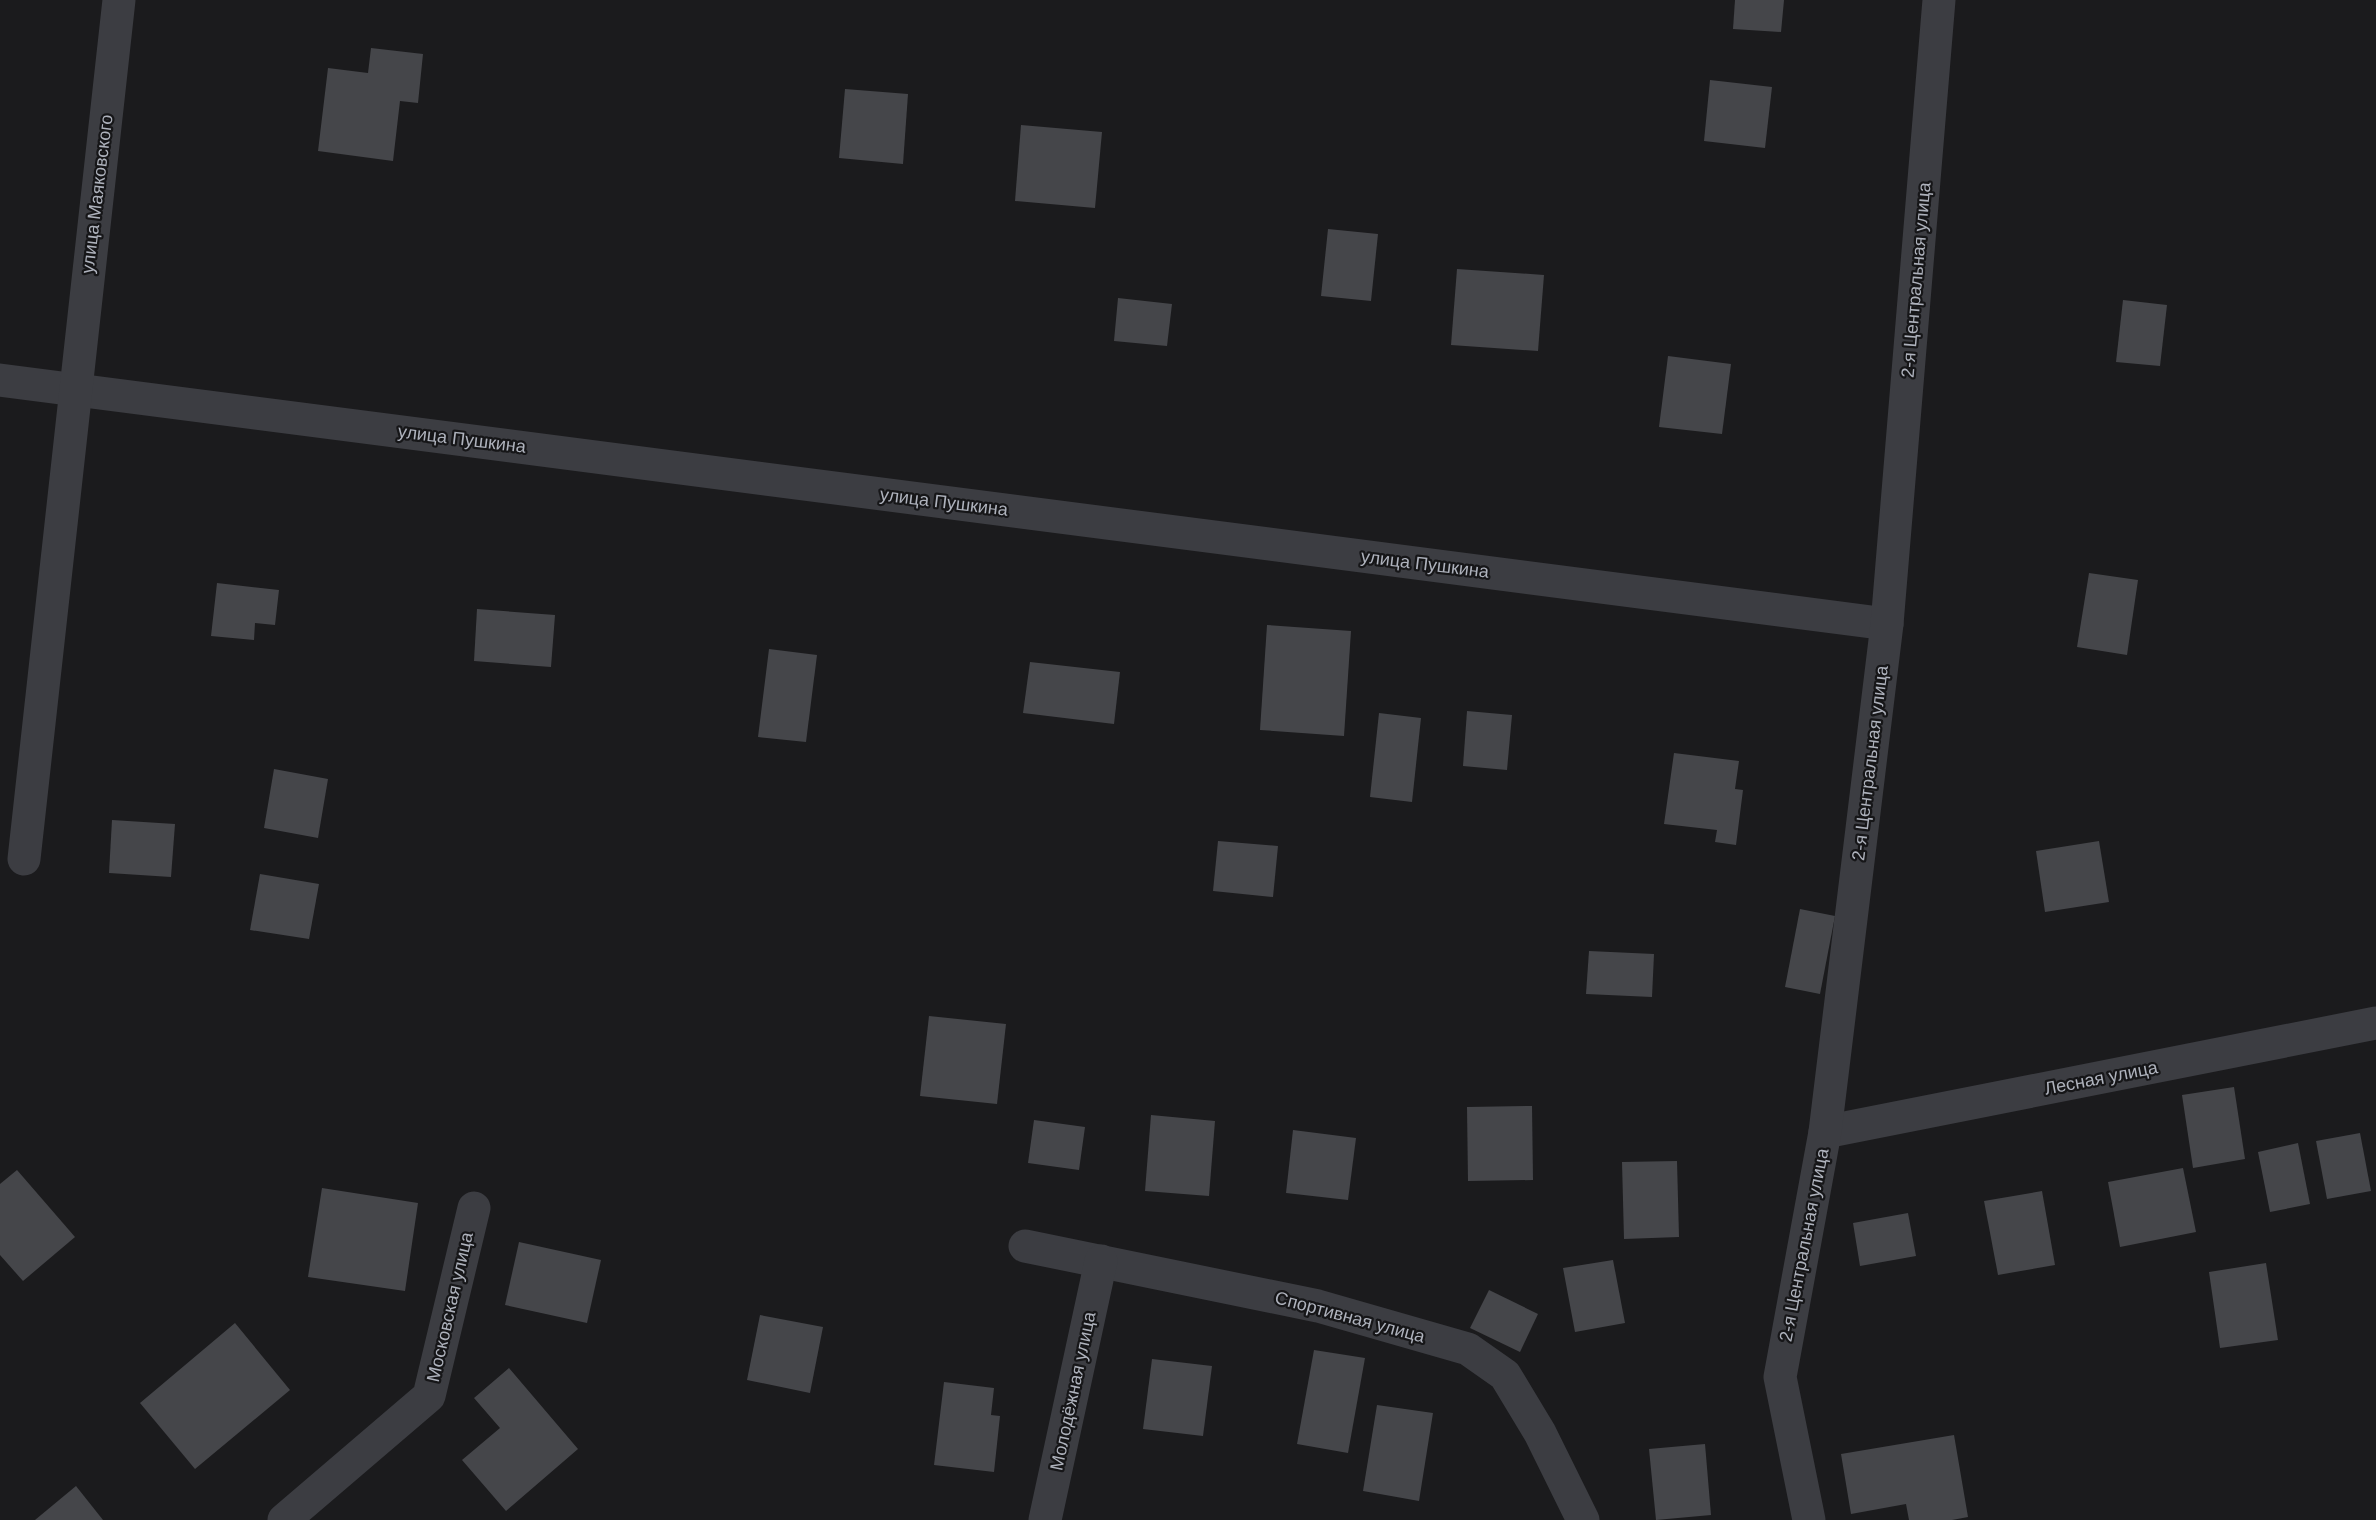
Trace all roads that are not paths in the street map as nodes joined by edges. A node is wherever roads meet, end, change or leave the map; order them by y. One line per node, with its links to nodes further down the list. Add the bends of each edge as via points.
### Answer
1 (119, 0): 4 (street, улица Маяковского)
2 (1939, 0): 5 (street, 2-я Центральная улица)
3 (0, 380): 4 (street, улица Пушкина)
4 (75, 388): 5 (street, улица Пушкина); 6 (street, улица Маяковского)
5 (1887, 624): 8 (street, 2-я Центральная улица)
6 (24, 859)
7 (2376, 1023): 8 (street, Лесная улица)
8 (1825, 1132): 15 (street, 2-я Центральная улица, via 1780,1377)
9 (474, 1208): 12 (street, Московская улица, via 429,1396)
10 (1025, 1246): 11 (street, Спортивная улица)
11 (1101, 1261): 13 (street, Молодёжная улица); 14 (street, Спортивная улица, via 1318,1306 1468,1349 1505,1375 1540,1433)
12 (284, 1520)
13 (1045, 1520)
14 (1583, 1520)
15 (1809, 1520)

